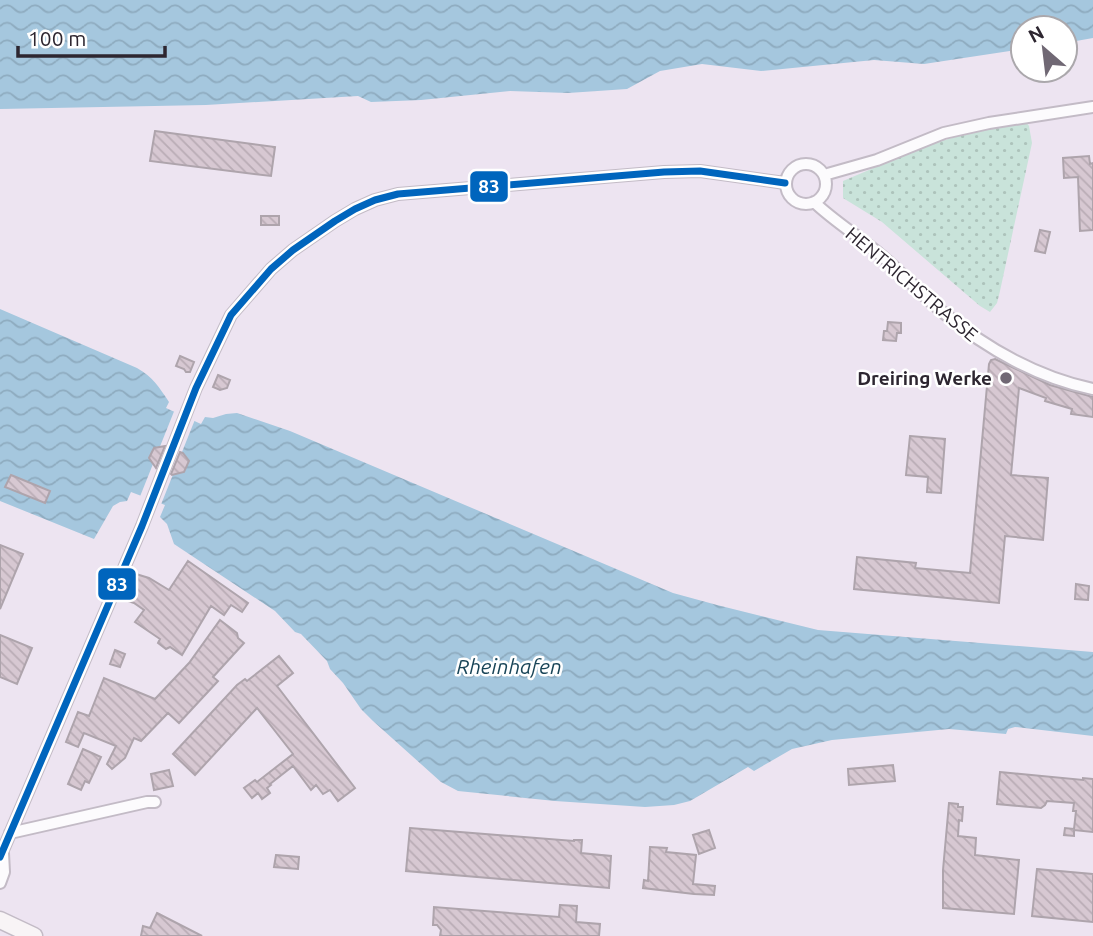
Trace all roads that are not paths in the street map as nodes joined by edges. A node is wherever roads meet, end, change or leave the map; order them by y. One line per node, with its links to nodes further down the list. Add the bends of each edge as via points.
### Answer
1 (1093, 107): 2 (street, via 944,133)
2 (824, 175): 3 (street, via 816,166 803,163 789,172); 4 (street, via 824,192)
3 (785, 183): 4 (street, HENTRICHSTRASSE, via 795,201); 7 (street, via 664,172 425,190 355,209 293,250 230,315)
4 (814, 202): 5 (street, HENTRICHSTRASSE, via 988,346 1055,378)
5 (1093, 389)
6 (155, 802): 7 (street)
7 (10, 833): 8 (street)
8 (1, 855): 9 (street, via 4,872)
9 (0, 883)
10 (0, 920): 11 (main road)
11 (34, 936)

